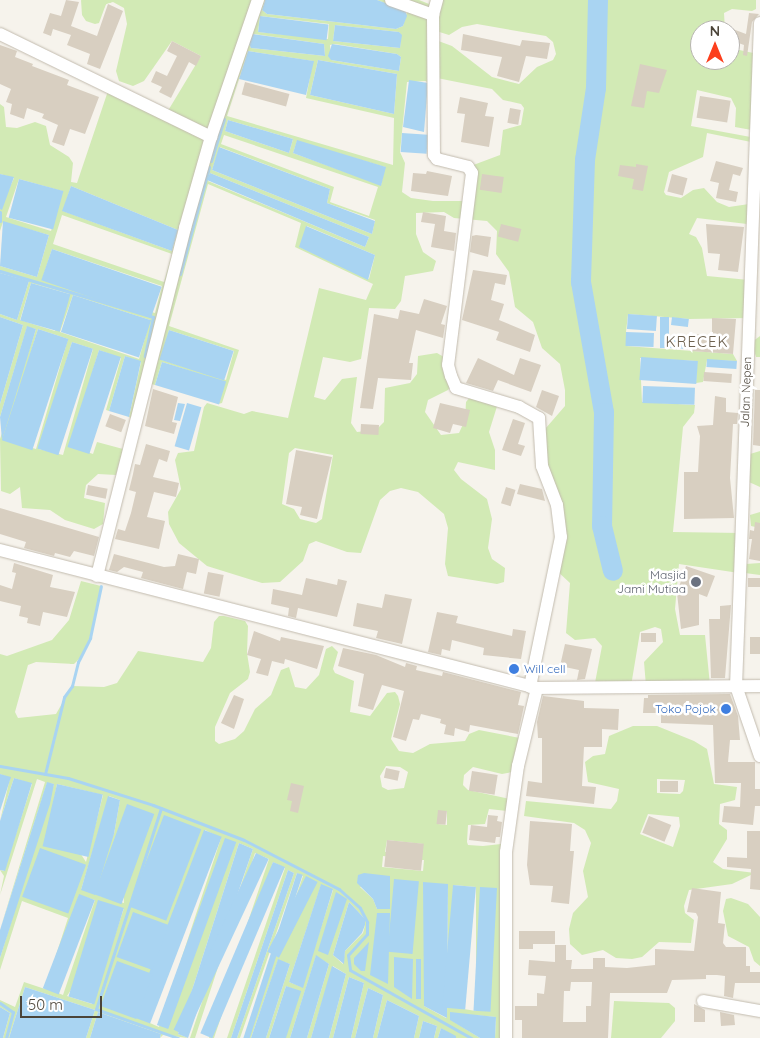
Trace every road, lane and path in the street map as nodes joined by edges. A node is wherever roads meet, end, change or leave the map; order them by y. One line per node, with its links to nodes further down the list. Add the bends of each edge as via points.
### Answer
1 (258, 0): 7 (street)
2 (391, 0): 4 (street)
3 (437, 0): 4 (street)
4 (433, 16): 13 (street, via 434,155 437,159 468,167 472,172 448,365 456,388 520,407 539,418 542,466 560,521 556,570)
5 (760, 23): 8 (street, Jalan Nepen)
6 (0, 34): 7 (street)
7 (211, 137): 10 (street, via 146,371)
8 (754, 363): 11 (street, Jalan Nepen)
9 (0, 550): 10 (street)
10 (97, 576): 13 (street)
11 (736, 686): 12 (street); 13 (street); 14 (street, Jalan Nepen)
12 (760, 686)
13 (533, 688): 17 (street, via 505,862)
14 (760, 756)
15 (703, 1001): 16 (street)
16 (760, 1011)
17 (506, 1038)

